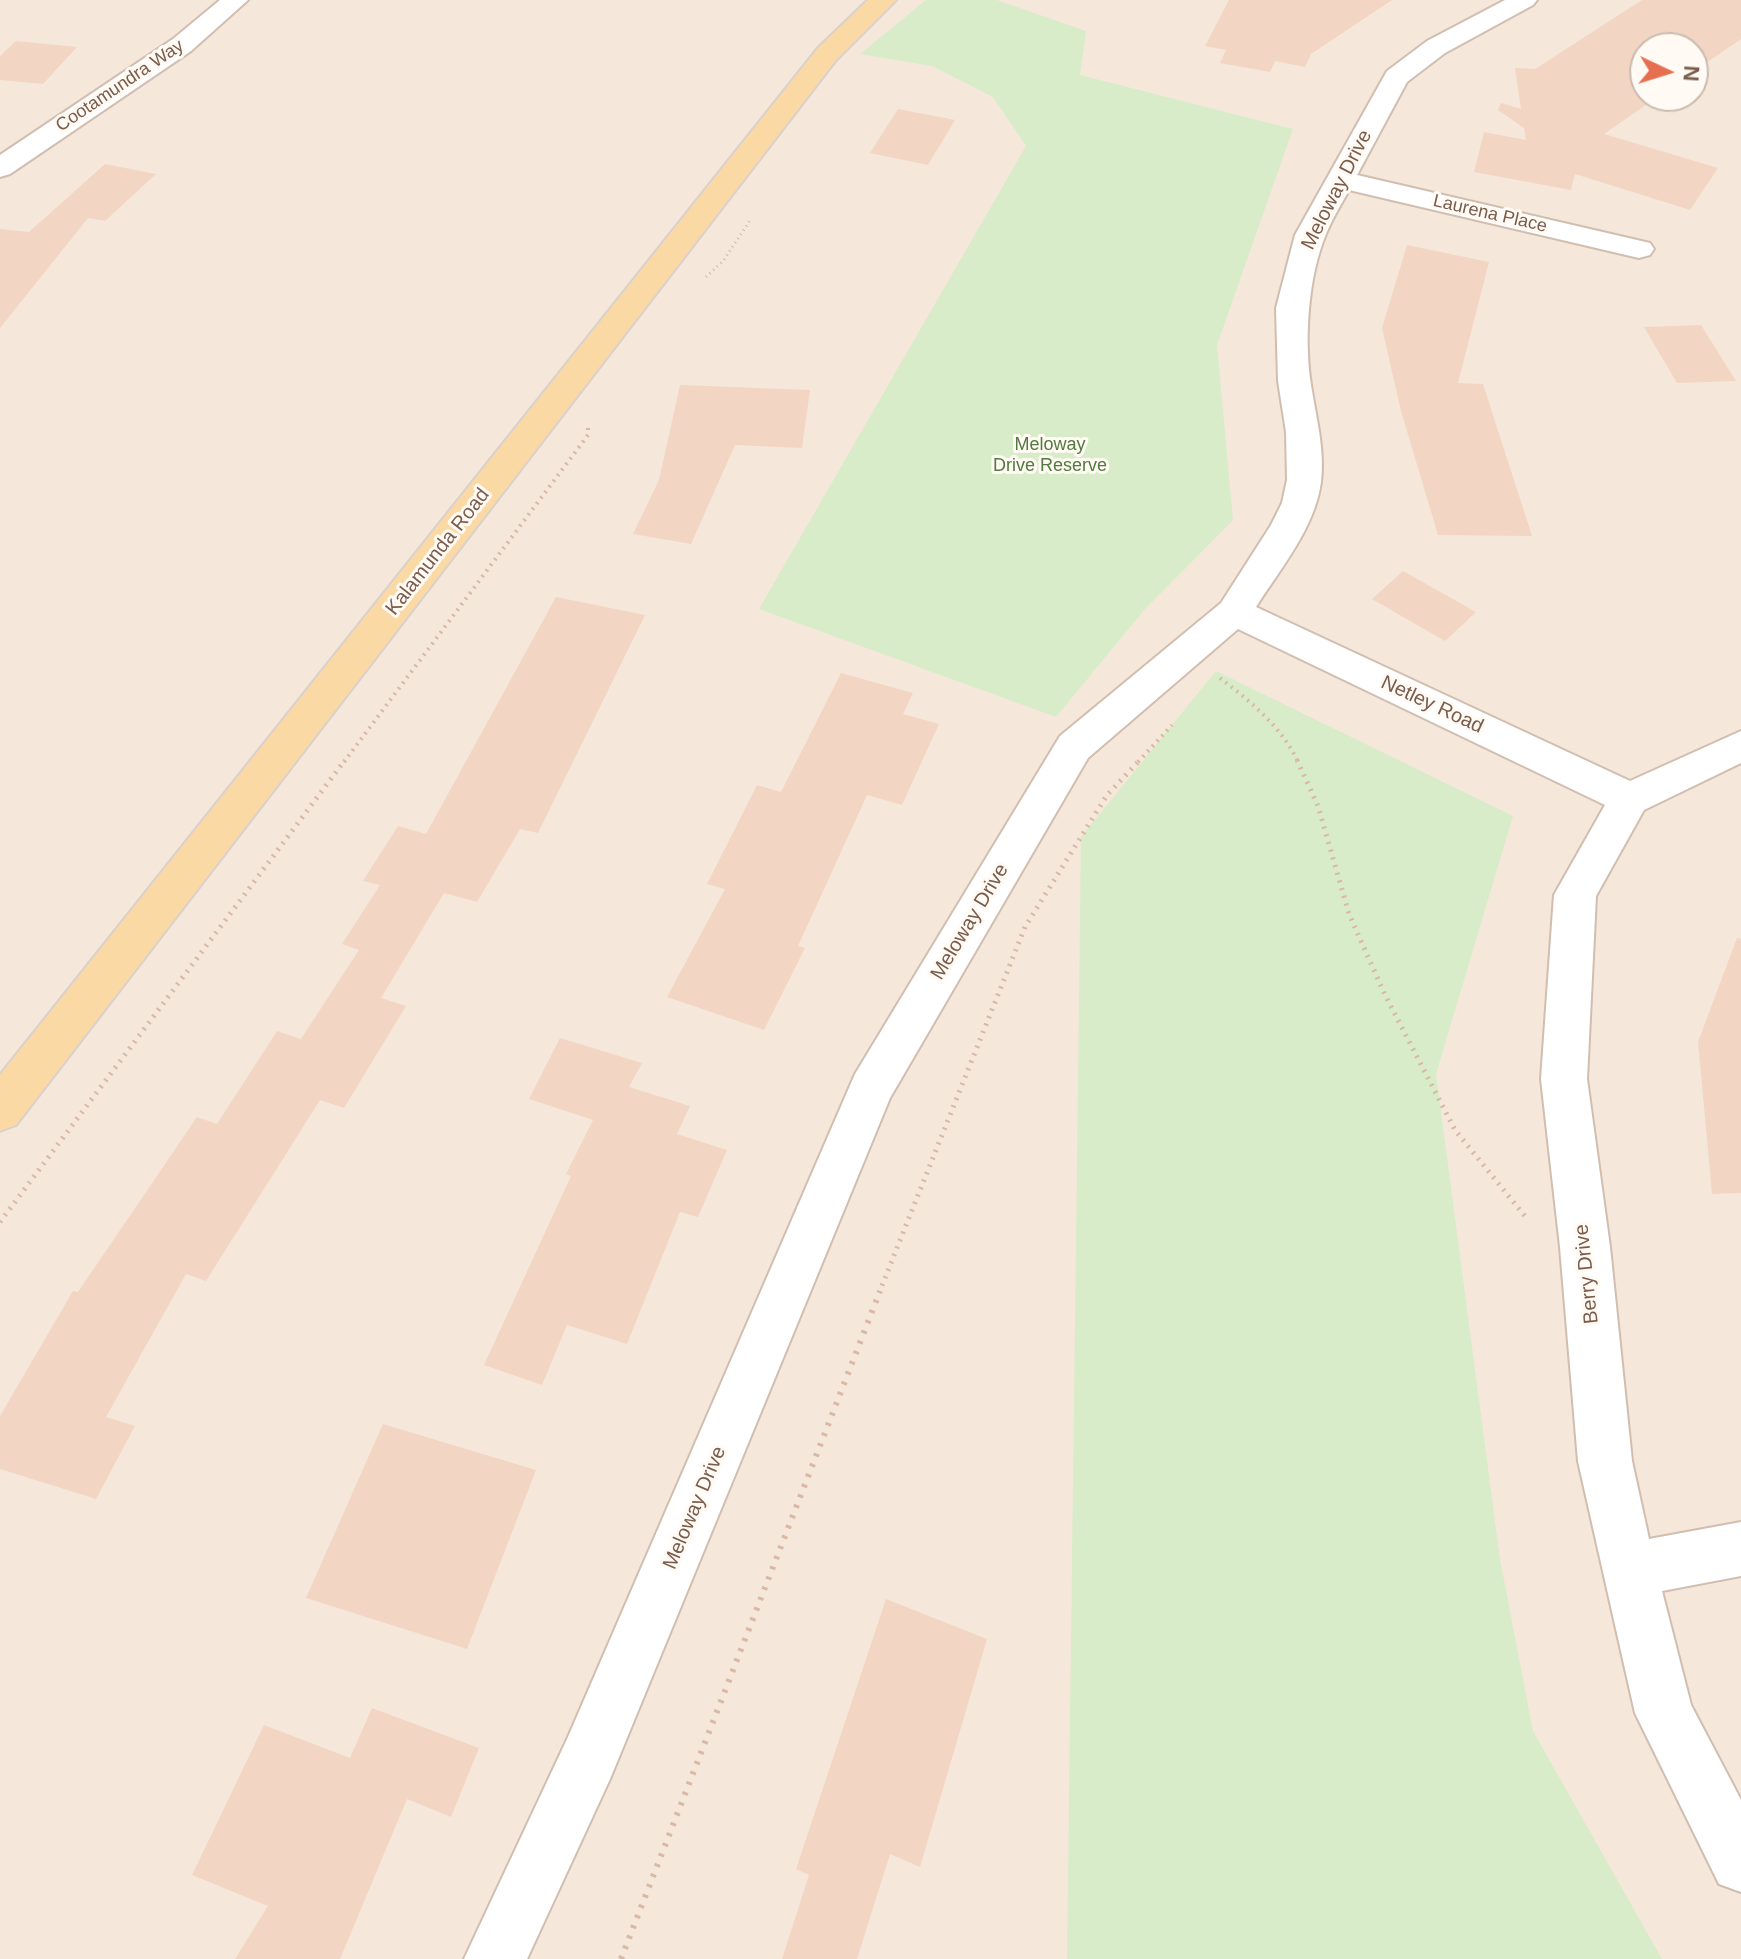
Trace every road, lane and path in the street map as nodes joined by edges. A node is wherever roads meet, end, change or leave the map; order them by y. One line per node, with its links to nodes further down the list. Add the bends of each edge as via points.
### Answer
1 (235, 0): 4 (street, Cootamundra Way, via 182,45)
2 (883, 0): 15 (main road, Kalamunda Road, via 827,54)
3 (1524, 0): 5 (street, Meloway Drive, via 1436,47 1396,77)
4 (0, 168)
5 (1341, 180): 7 (street, Laurena Place); 10 (street, Meloway Drive, via 1310,235 1292,308 1303,444 1299,503)
6 (755, 214): 8 (path, via 723,261)
7 (1639, 249)
8 (701, 282)
9 (586, 419): 16 (path, via 588,435)
10 (1234, 612): 14 (street, Netley Road); 21 (street, Meloway Drive, via 1074,747 871,1088 589,1758)
11 (1217, 676): 17 (path, via 1248,699 1290,745 1318,806 1349,914 1385,995 1455,1130)
12 (1177, 720): 22 (path, via 1107,795 1025,927)
13 (1741, 746): 14 (street)
14 (1630, 799): 19 (street, Berry Drive, via 1575,895 1564,1079 1605,1461)
15 (0, 1110)
16 (0, 1222)
17 (1531, 1224)
18 (1741, 1549): 19 (street)
19 (1629, 1570): 20 (street, Berry Drive, via 1664,1713)
20 (1741, 1862)
21 (495, 1959)
22 (621, 1959)

